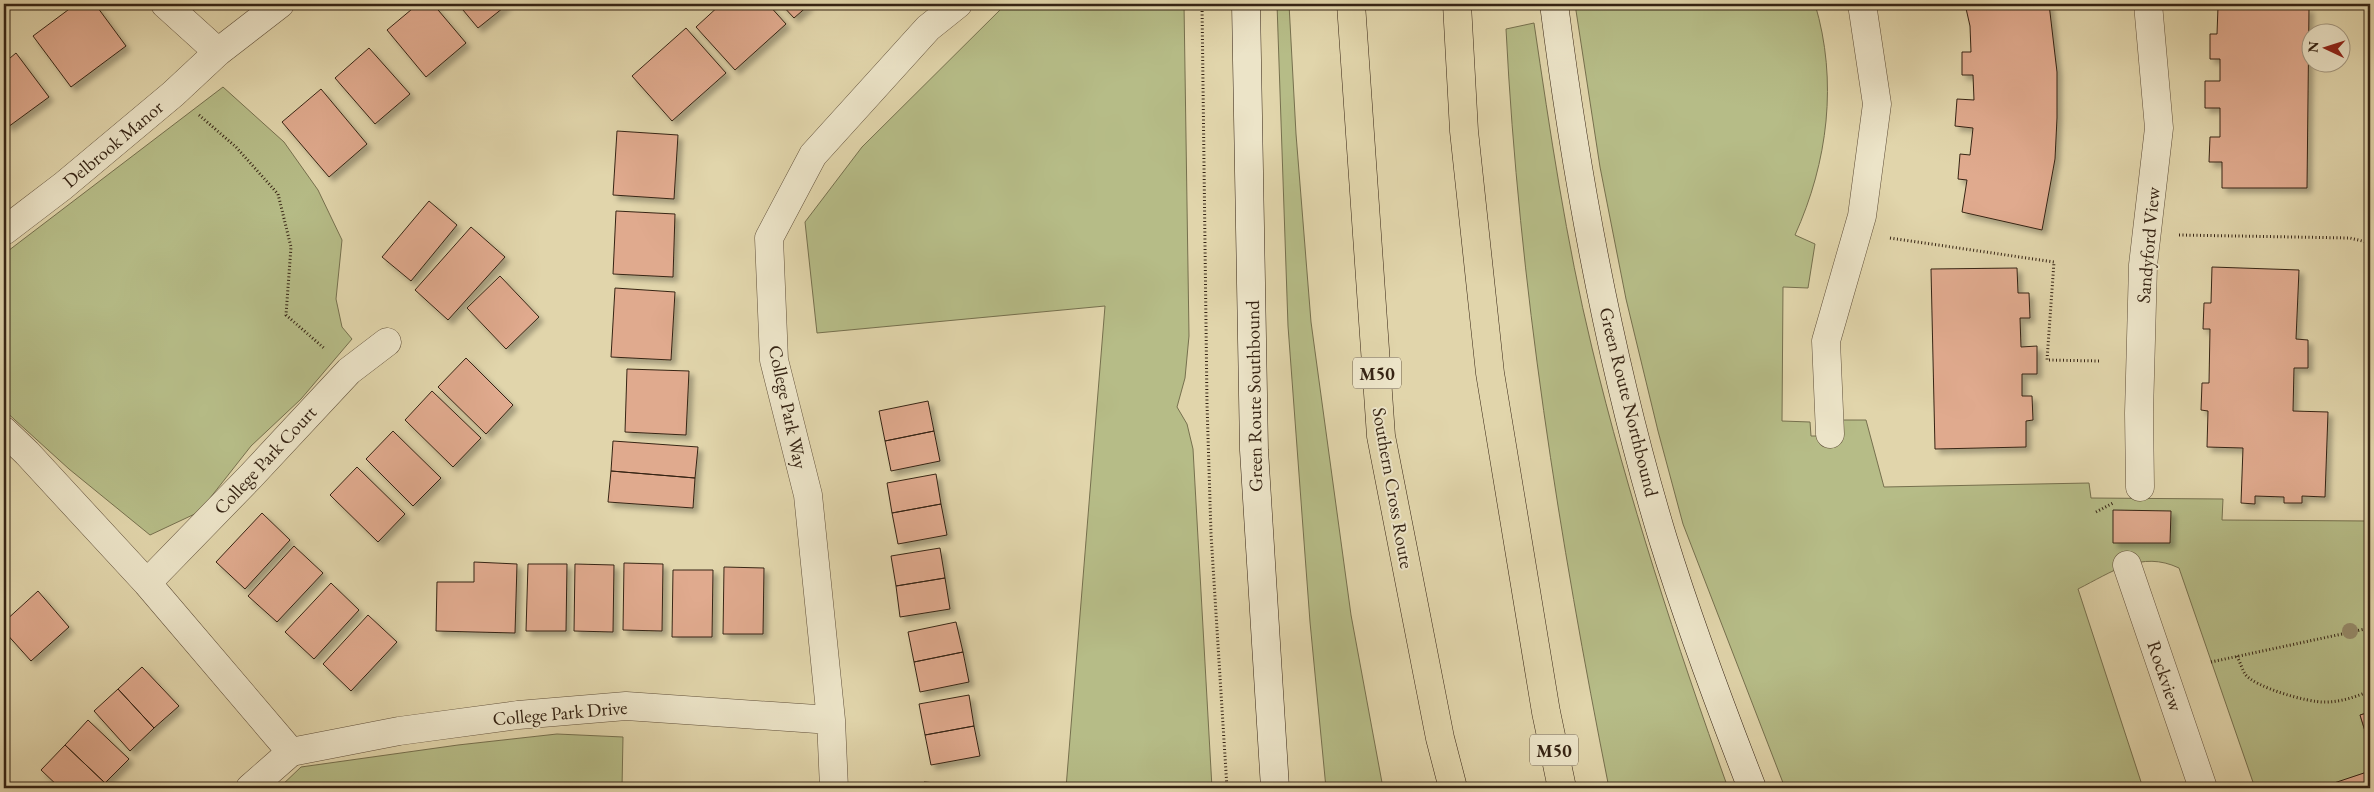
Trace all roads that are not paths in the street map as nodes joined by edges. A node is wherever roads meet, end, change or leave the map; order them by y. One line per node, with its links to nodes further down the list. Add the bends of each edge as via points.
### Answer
1 (165, 4): 10 (street)
2 (280, 4): 10 (street, Delbrook Manor)
3 (958, 4): 18 (street, College Park Way, via 928,28 813,155 769,238 774,360 808,495)
4 (1246, 4): 22 (street, Green Route Southbound, via 1254,450)
5 (1351, 4): 23 (highway, Southern Cross Route / M50, via 1381,436 1440,738)
6 (1457, 4): 24 (highway, M50, via 1464,131 1490,373 1546,712)
7 (1554, 4): 25 (street, Green Route Northbound, via 1587,225 1617,364 1663,538)
8 (1862, 4): 14 (street, via 1877,104 1862,216 1826,341)
9 (2148, 4): 15 (street, Sandyford View, via 2159,128 2143,265)
10 (218, 52): 11 (street, Delbrook Manor, via 173,94)
11 (4, 231)
12 (387, 342): 17 (street, College Park Court, via 349,371)
13 (4, 431): 17 (street)
14 (1830, 434)
15 (2140, 486)
16 (2127, 564): 26 (street, Rockview)
17 (147, 582): 19 (street)
18 (831, 720): 19 (street, College Park Drive, via 626,706 518,715 399,731); 21 (street, College Park Way)
19 (291, 752): 20 (street)
20 (250, 788)
21 (834, 788)
22 (1274, 788)
23 (1453, 788)
24 (1562, 788)
25 (1752, 788)
26 (2204, 788)

